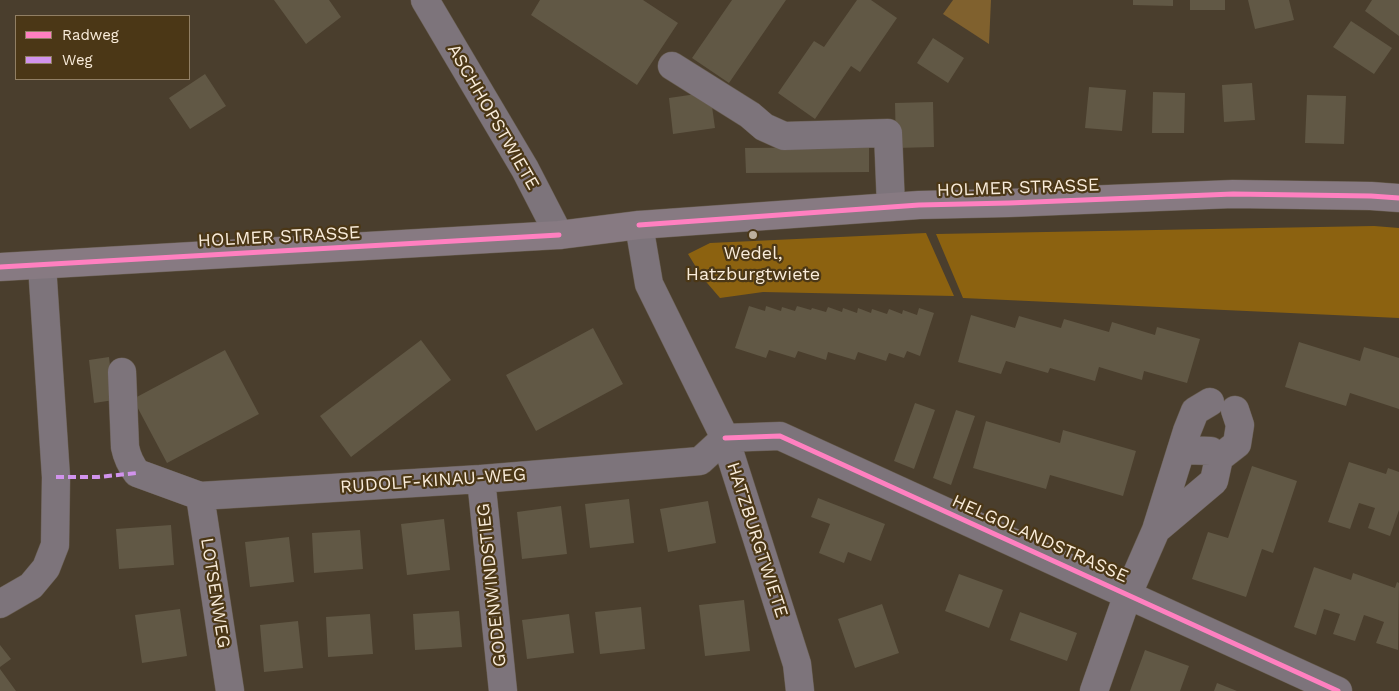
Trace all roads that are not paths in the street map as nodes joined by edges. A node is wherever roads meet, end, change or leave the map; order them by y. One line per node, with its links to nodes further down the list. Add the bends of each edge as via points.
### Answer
1 (425, 0): 6 (street, ASCHHOPSTWIETE)
2 (672, 66): 4 (street, via 764,127 784,136 888,133)
3 (1399, 198): 4 (main road, HOLMER STRASSE, via 1233,194)
4 (892, 207): 5 (main road, HOLMER STRASSE)
5 (639, 225): 6 (main road, HOLMER STRASSE); 10 (street, HATZBURGTWIETE, via 650,284)
6 (560, 235): 7 (main road, HOLMER STRASSE)
7 (42, 265): 8 (main road, HOLMER STRASSE); 17 (street, via 56,477 55,544 46,568 31,586)
8 (0, 267)
9 (122, 372): 14 (street, RUDOLF-KINAU-WEG, via 127,456 137,473)
10 (725, 438): 13 (street, RUDOLF-KINAU-WEG, via 700,461); 16 (street, HELGOLANDSTRASSE, via 780,436); 21 (street, HATZBURGTWIETE, via 797,664)
11 (1181, 450): 12 (street, via 1211,451); 12 (street, via 1195,412 1222,406 1240,425 1237,444); 15 (street)
12 (1219, 458): 15 (street, via 1214,481)
13 (481, 479): 14 (street, RUDOLF-KINAU-WEG); 20 (street, GODENWINDSTIEG)
14 (200, 496): 19 (street, LOTSENWEG)
15 (1156, 530): 16 (street)
16 (1128, 594): 18 (street, HELGOLANDSTRASSE); 22 (street)
17 (0, 604)
18 (1306, 685): 23 (street, HELGOLANDSTRASSE)
19 (230, 691)
20 (502, 691)
21 (800, 691)
22 (1094, 691)
23 (1338, 691)

